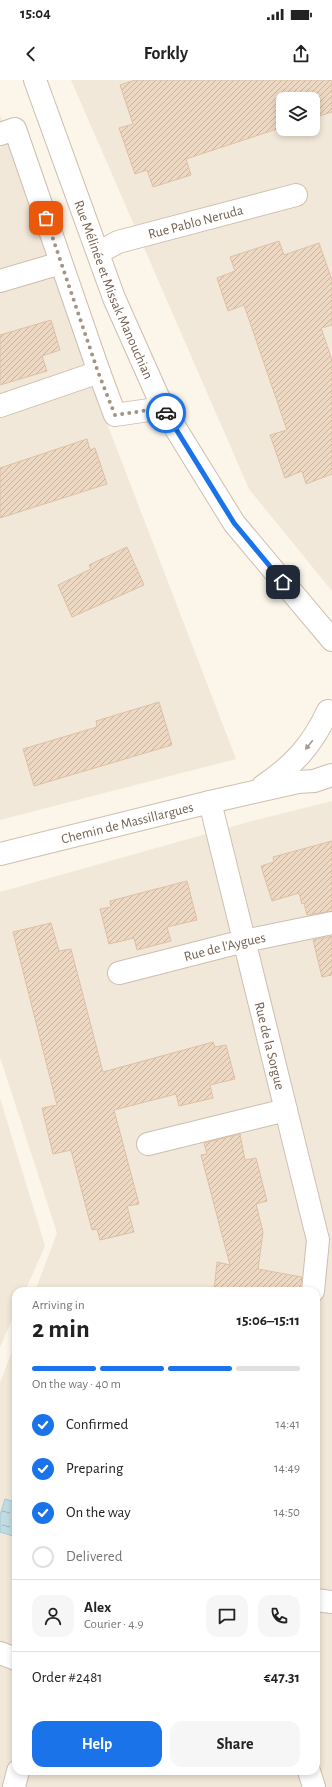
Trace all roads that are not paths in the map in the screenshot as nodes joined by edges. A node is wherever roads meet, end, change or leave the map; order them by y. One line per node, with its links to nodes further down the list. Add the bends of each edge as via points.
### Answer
1 (35, 80): 4 (street, Rue Mélinée et Missak Manouchian)
2 (0, 134): 5 (street, via 15,129)
3 (296, 195): 4 (street, Rue Pablo Neruda, via 118,242)
4 (98, 253): 9 (street, Rue Mélinée et Missak Manouchian, via 114,298)
5 (61, 263): 6 (street); 7 (street)
6 (0, 281)
7 (98, 372): 8 (street); 9 (street, via 115,415)
8 (0, 406)
9 (163, 408): 10 (street, Rue Mélinée et Missak Manouchian, via 234,523)
10 (332, 640)
11 (331, 711): 13 (street, Chemin de Massillargues, one-way to 13, via 319,732 284,772)
12 (332, 775): 13 (street, Chemin de Massillargues)
13 (255, 792): 14 (street, Chemin de Massillargues)
14 (210, 802): 15 (street, Chemin de Massillargues); 17 (street, Rue de la Sorgue)
15 (0, 854)
16 (332, 923): 17 (street, Rue de l'Aygues)
17 (244, 941): 18 (street, Rue de l'Aygues); 19 (street, Rue de la Sorgue)
18 (119, 973)
19 (286, 1110): 20 (street); 21 (street, Rue de la Sorgue)
20 (148, 1144)
21 (325, 1240): 22 (street, Rue de la Sorgue)
22 (314, 1287)
23 (320, 1600): 24 (street)
24 (332, 1602)
25 (0, 1653): 26 (street)
26 (12, 1657)
27 (17, 1775): 29 (street)
28 (310, 1775): 30 (street)
29 (14, 1787)
30 (314, 1787)

